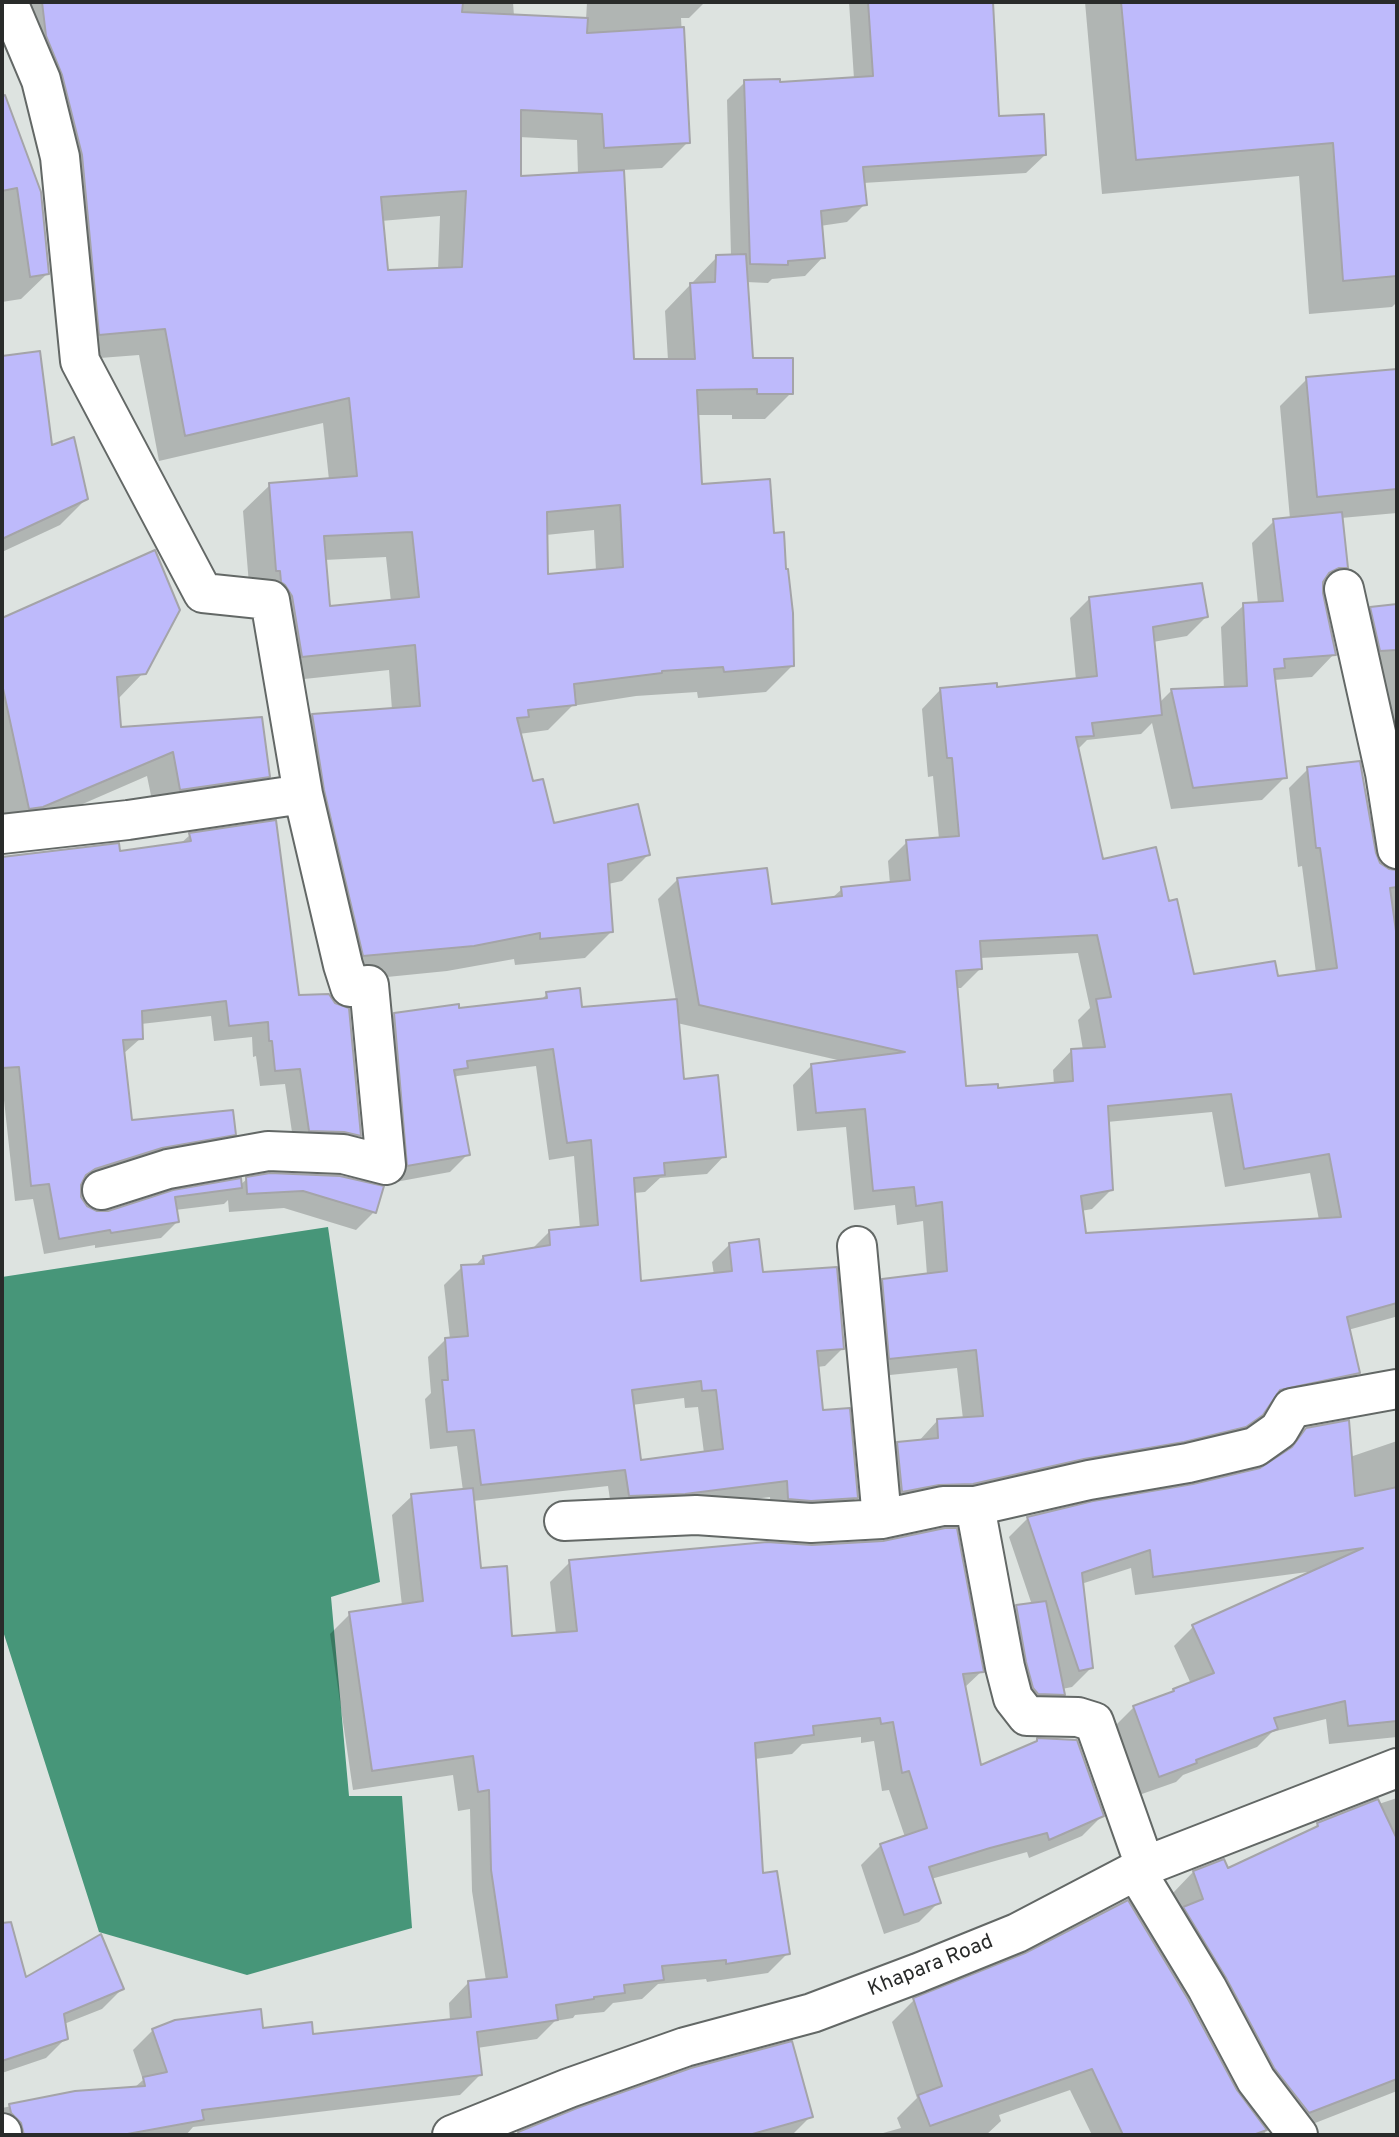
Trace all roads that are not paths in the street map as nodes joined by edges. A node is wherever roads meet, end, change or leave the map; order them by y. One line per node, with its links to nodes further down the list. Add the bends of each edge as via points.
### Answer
1 (8, 2): 3 (street, via 41,80 60,157 80,361 203,593 270,600)
2 (1344, 589): 5 (street)
3 (303, 794): 4 (street); 6 (street, via 342,965 350,987 369,985 386,1166 343,1154 268,1151 167,1169)
4 (2, 834)
5 (1397, 849)
6 (102, 1190)
7 (858, 1246): 10 (street)
8 (1397, 1389): 9 (street, via 1292,1408 1279,1430 1255,1447)
9 (975, 1506): 10 (street, via 943,1506); 13 (street, via 1013,1698 1027,1716 1094,1722)
10 (882, 1519): 11 (street, via 811,1524 696,1516)
11 (565, 1521)
12 (1397, 1768): 13 (street, Khapara Road)
13 (1140, 1868): 14 (street, Khapara Road, via 1017,1933 918,1973 812,2013 685,2047); 15 (street, via 1256,2080)
14 (452, 2135)
15 (1298, 2135)

